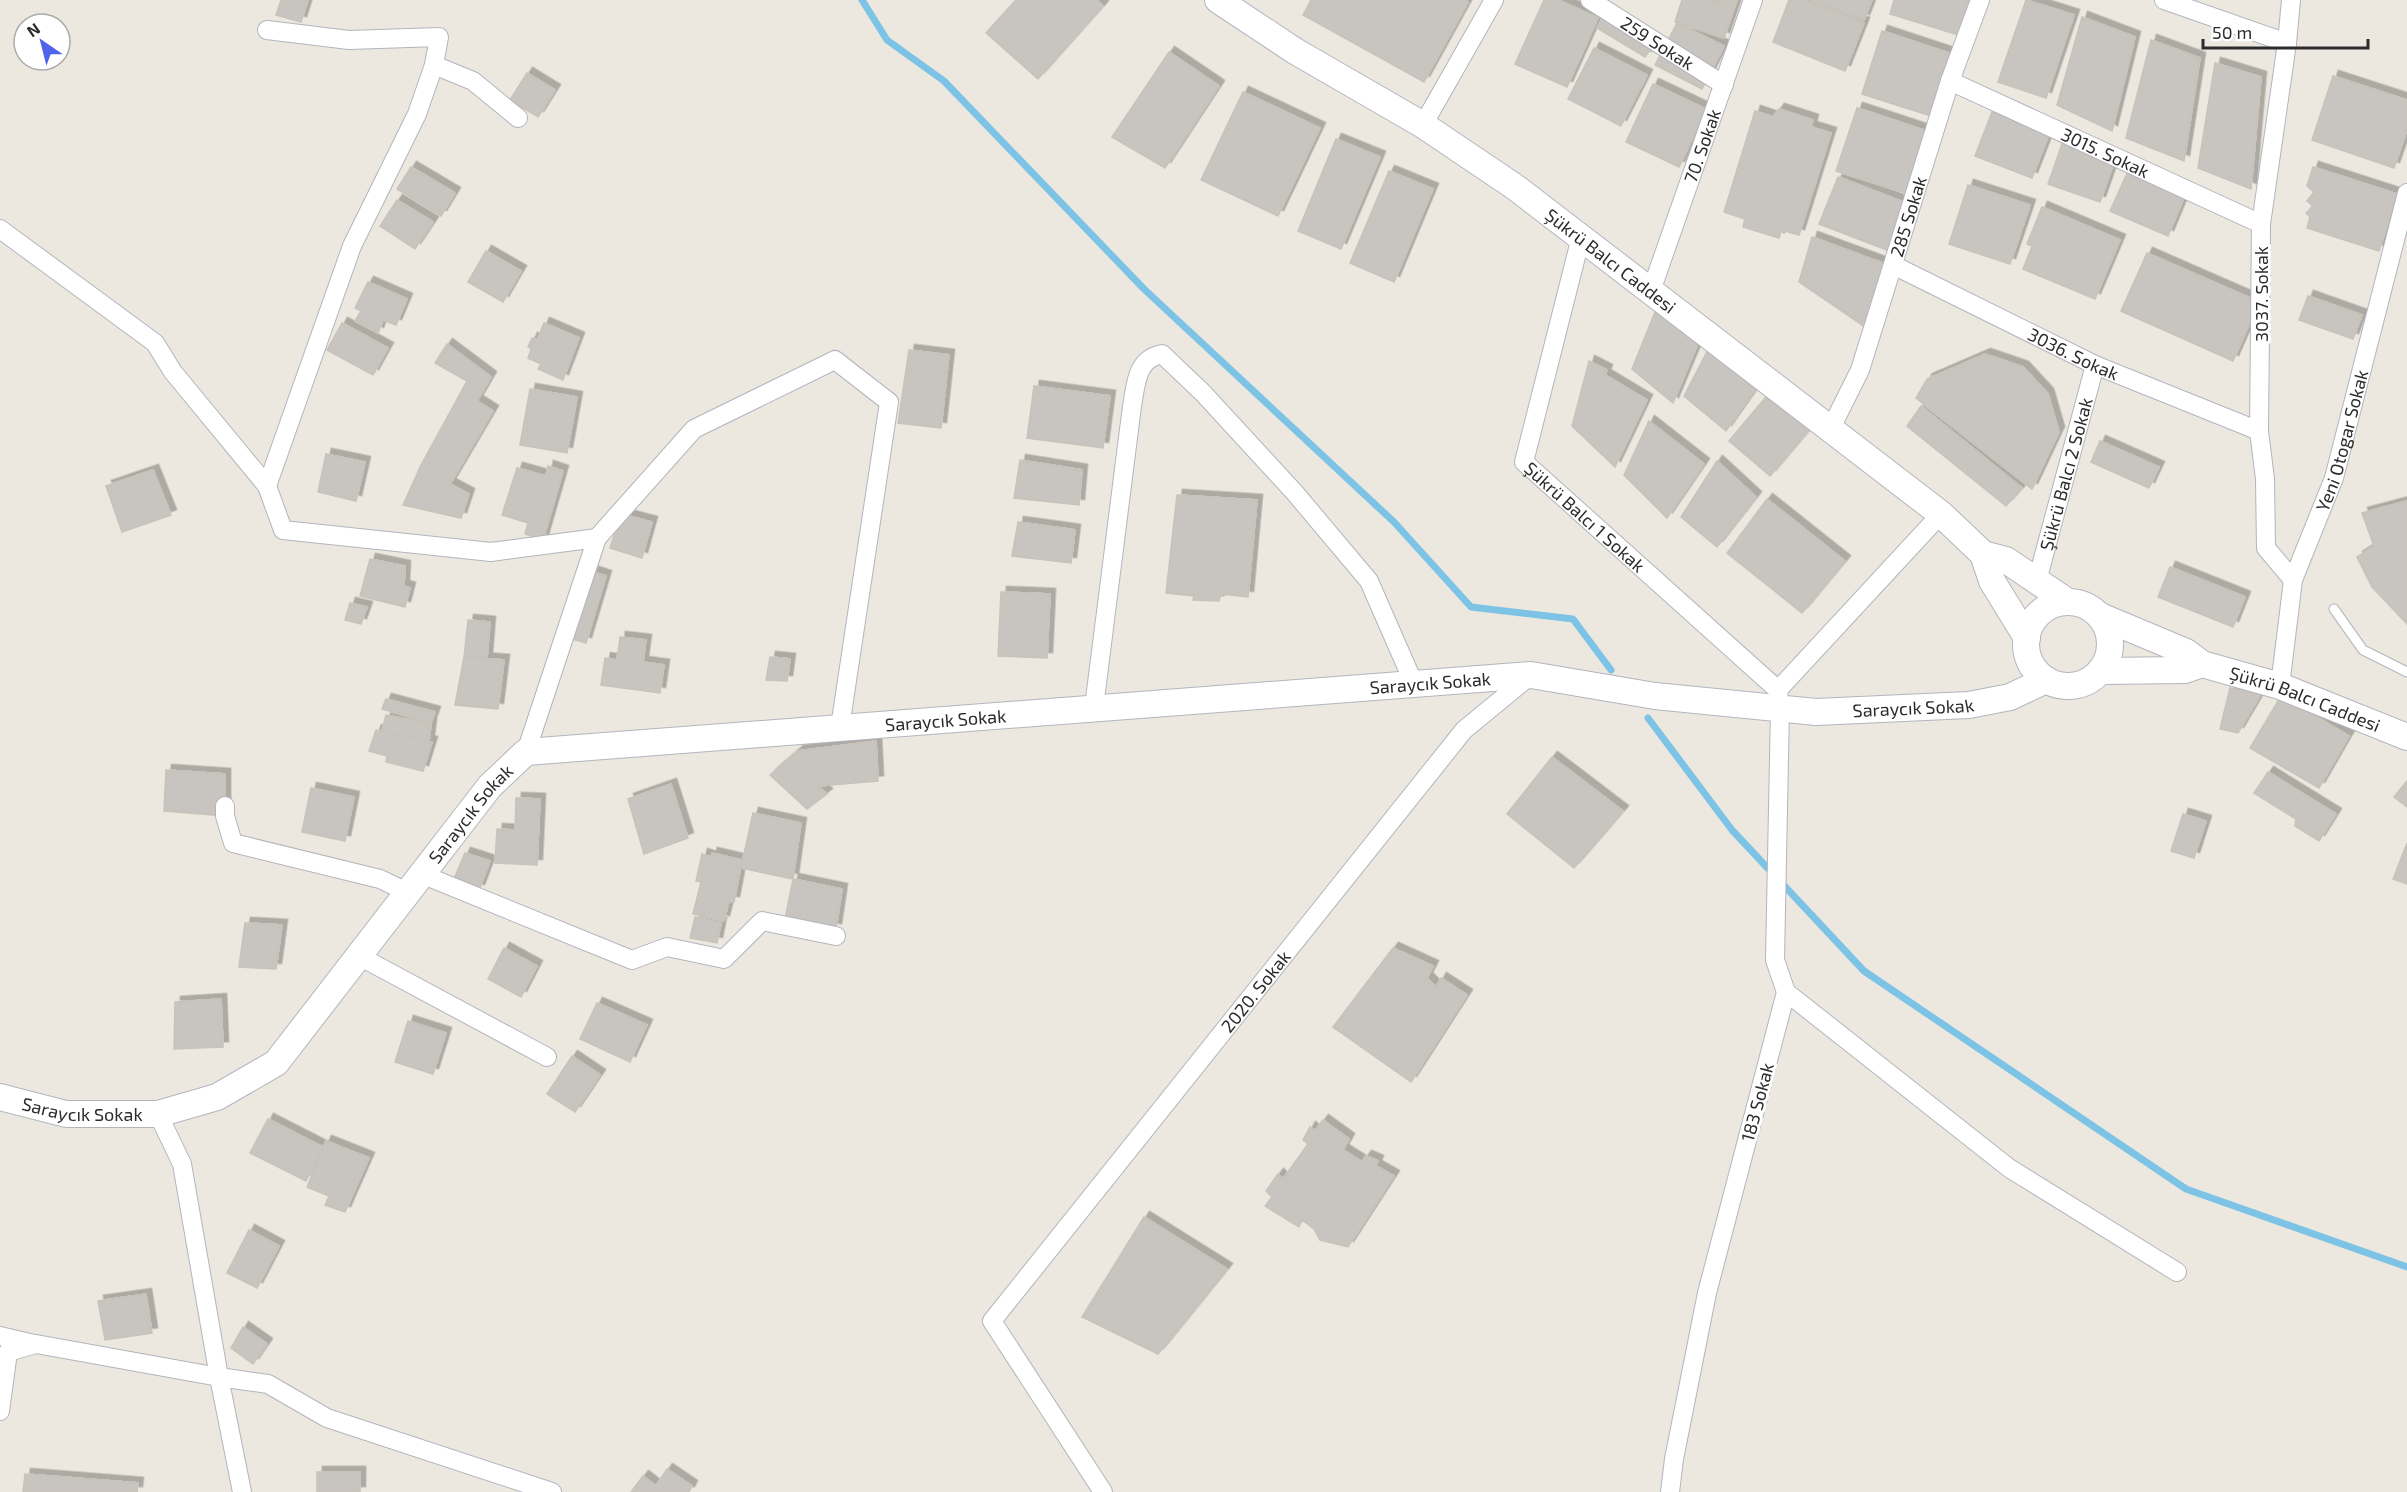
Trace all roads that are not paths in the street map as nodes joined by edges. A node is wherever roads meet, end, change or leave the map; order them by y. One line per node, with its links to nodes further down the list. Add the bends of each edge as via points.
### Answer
1 (1218, 0): 14 (street, Şükrü Balcı Caddesi, via 1295,51)
2 (1494, 0): 14 (street)
3 (1590, 0): 12 (street, 259 Sokak)
4 (1753, 0): 12 (street, 70. Sokak)
5 (1980, 0): 11 (street, 285 Sokak)
6 (2164, 0): 9 (street)
7 (2291, 0): 9 (street, 3037. Sokak)
8 (267, 30): 10 (street, via 349,40 439,37)
9 (2287, 43): 16 (street, 3037. Sokak)
10 (434, 65): 13 (street, via 473,81); 24 (street, via 417,114 352,246)
11 (1950, 81): 16 (street, 3015. Sokak); 19 (street, 285 Sokak)
12 (1724, 84): 20 (street, 70. Sokak)
13 (518, 118)
14 (1423, 125): 18 (street, Şükrü Balcı Caddesi)
15 (2407, 192): 28 (street, Yeni Otogar Sokak, via 2334,478)
16 (2261, 224): 23 (street, 3037. Sokak)
17 (0, 229): 24 (street, via 155,343 172,372)
18 (1581, 237): 20 (street, Şükrü Balcı Caddesi); 41 (street, Şükrü Balcı 1 Sokak, via 1524,462)
19 (1893, 265): 21 (street, 3036. Sokak); 22 (street, 285 Sokak, via 1860,370)
20 (1651, 291): 22 (street, Şükrü Balcı Caddesi)
21 (2095, 365): 23 (street, 3036. Sokak); 29 (street, Şükrü Balcı 2 Sokak)
22 (1830, 430): 25 (street, Şükrü Balcı Caddesi)
23 (2259, 431): 28 (street, 3037. Sokak, via 2265,479 2266,548)
24 (267, 486): 26 (street, via 283,530 491,552)
25 (1941, 514): 27 (street, Şükrü Balcı Caddesi); 41 (street)
26 (597, 538): 43 (street, via 694,429 835,360 889,402); 45 (street)
27 (1983, 554): 29 (street, Şükrü Balcı Caddesi, via 2006,560); 33 (street, Şükrü Balcı Caddesi, via 1992,581)
28 (2293, 580): 40 (street, Yeni Otogar Sokak)
29 (2037, 581): 30 (street, Şükrü Balcı Caddesi)
30 (2068, 602): 32 (street); 33 (street, via 2056,604 2036,617)
31 (2334, 609): 36 (lane, via 2363,650)
32 (2100, 616): 34 (street, Şükrü Balcı Caddesi, via 2187,652); 35 (street, via 2110,638 2107,661)
33 (2027, 638): 38 (street, via 2031,662)
34 (2202, 664): 35 (street, Şükrü Balcı Caddesi, via 2185,670); 40 (street, Şükrü Balcı Caddesi)
35 (2100, 671): 38 (street, via 2091,679 2069,686)
36 (2407, 672)
37 (1531, 675): 39 (street, Saraycık Sokak); 41 (street, Saraycık Sokak, via 1655,696); 61 (street, 2020. Sokak, via 1464,730 992,1321)
38 (2046, 680): 41 (street, Saraycık Sokak, via 2010,698 1969,705 1816,712)
39 (1414, 684): 42 (street, Saraycık Sokak); 42 (street, via 1370,581 1249,443 1162,354 1145,361 1140,369 1132,406)
40 (2280, 686): 44 (street, Şükrü Balcı Caddesi)
41 (1778, 699): 50 (street, via 1775,960)
42 (1094, 707): 43 (street, Saraycık Sokak)
43 (840, 727): 45 (street, Saraycık Sokak)
44 (2407, 737)
45 (526, 752): 47 (street, Saraycık Sokak, via 490,786)
46 (225, 806): 47 (street, via 233,843 380,879)
47 (414, 883): 48 (street, via 632,960 667,946 724,958 762,921); 49 (street, Saraycık Sokak)
48 (836, 936)
49 (359, 956): 51 (street); 53 (street, Saraycık Sokak, via 276,1063 217,1097)
50 (1786, 992): 54 (street, via 2009,1167); 62 (street, 183 Sokak, via 1707,1293)
51 (547, 1057)
52 (0, 1097): 53 (street, Saraycık Sokak, via 66,1114)
53 (158, 1114): 57 (street, via 182,1164)
54 (2177, 1272)
55 (0, 1336): 56 (street)
56 (36, 1344): 57 (street); 58 (street, via 8,1352)
57 (219, 1377): 59 (street); 60 (street, via 268,1384 327,1418)
58 (0, 1411)
59 (242, 1492)
60 (552, 1492)
61 (1103, 1492)
62 (1670, 1492)

